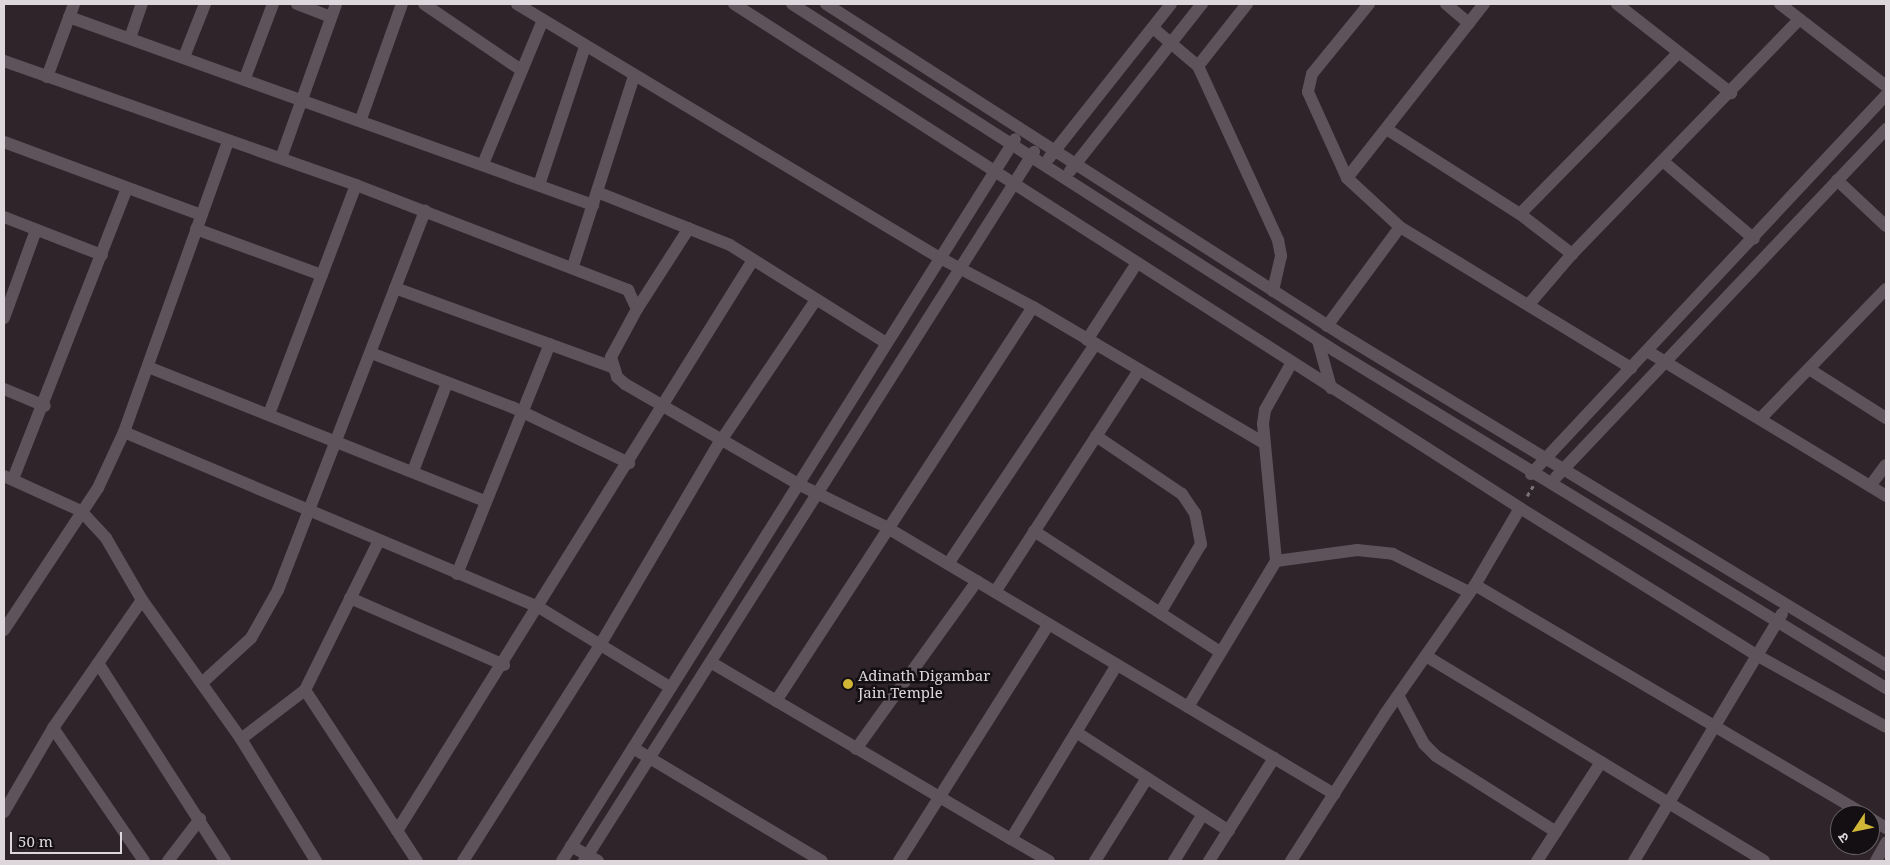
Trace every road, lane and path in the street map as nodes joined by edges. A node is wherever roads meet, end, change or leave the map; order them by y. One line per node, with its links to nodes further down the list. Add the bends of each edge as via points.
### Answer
1 (74, 4): 21 (street)
2 (142, 4): 27 (street)
3 (205, 4): 31 (street)
4 (273, 4): 37 (street)
5 (297, 4): 22 (street)
6 (336, 4): 22 (street)
7 (402, 4): 42 (street)
8 (424, 4): 34 (street)
9 (517, 4): 24 (street)
10 (734, 4): 57 (street)
11 (792, 4): 49 (street)
12 (826, 4): 45 (street)
13 (1171, 4): 26 (street)
14 (1202, 4): 28 (street)
15 (1247, 4): 33 (street)
16 (1369, 4): 58 (street, via 1312,74 1308,92)
17 (1446, 4): 25 (street)
18 (1484, 4): 25 (street)
19 (1616, 4): 30 (street)
20 (1780, 4): 23 (street)
21 (69, 17): 27 (street); 36 (street)
22 (331, 17): 41 (street)
23 (1800, 19): 38 (street); 39 (street)
24 (542, 20): 29 (street); 34 (street)
25 (1469, 22): 44 (street)
26 (1153, 28): 28 (street); 50 (street)
27 (130, 38): 31 (street)
28 (1172, 41): 33 (street); 55 (street)
29 (585, 47): 35 (street); 61 (street)
30 (1678, 53): 39 (street); 67 (street)
31 (184, 57): 37 (street)
32 (4, 61): 36 (street)
33 (1198, 66): 86 (street, via 1278,240 1280,256)
34 (521, 70): 54 (street)
35 (634, 76): 65 (street); 78 (street)
36 (47, 77): 46 (street)
37 (245, 78): 41 (street)
38 (1886, 86)
39 (1731, 93): 53 (street)
40 (1886, 95): 75 (street)
41 (301, 98): 42 (street); 51 (street)
42 (361, 120): 54 (street)
43 (1886, 129): 60 (street)
44 (1388, 130): 58 (street); 67 (street)
45 (1021, 132): 48 (street); 49 (street)
46 (228, 141): 51 (street); 68 (street)
47 (4, 142): 64 (street)
48 (1039, 144): 50 (street); 52 (street)
49 (1010, 146): 52 (street); 57 (street)
50 (1053, 152): 55 (street); 56 (street)
51 (281, 158): 63 (street)
52 (1031, 158): 56 (street); 62 (street)
53 (1664, 162): 75 (street); 77 (street)
54 (483, 164): 61 (street)
55 (1074, 166): 59 (street); 86 (street)
56 (1044, 167): 59 (street)
57 (995, 172): 62 (street); 78 (street)
58 (1347, 178): 71 (street)
59 (1064, 180): 93 (street)
60 (1837, 180): 70 (street); 100 (street)
61 (538, 184): 65 (street)
62 (1013, 184): 80 (street); 82 (street)
63 (356, 185): 66 (street); 83 (street)
64 (126, 190): 68 (street); 76 (street)
65 (595, 199): 72 (street); 81 (street)
66 (425, 211): 81 (street); 84 (street)
67 (1520, 214): 77 (street)
68 (201, 215): 73 (street)
69 (4, 217): 74 (street)
70 (1886, 226)
71 (1400, 227): 88 (street); 92 (street)
72 (689, 228): 79 (street, via 716,237); 90 (street)
73 (196, 229): 83 (street); 101 (street)
74 (36, 230): 76 (street); 91 (street)
75 (1754, 239): 97 (street)
76 (102, 254): 109 (street)
77 (1572, 254): 88 (street)
78 (942, 259): 82 (street); 95 (street)
79 (753, 260): 87 (street); 110 (street)
80 (1137, 263): 94 (street); 99 (street)
81 (573, 266): 90 (street, via 628,290)
82 (963, 269): 89 (street); 130 (street)
83 (322, 275): 112 (street)
84 (395, 288): 96 (street); 98 (street)
85 (1886, 288): 104 (street)
86 (1273, 291): 92 (street)
87 (815, 300): 95 (street); 117 (street)
88 (1530, 303): 103 (street)
89 (1032, 307): 94 (street); 136 (street)
90 (637, 309): 102 (street, via 611,357)
91 (4, 318)
92 (1328, 326): 120 (street)
93 (1318, 341): 107 (street); 125 (street)
94 (1091, 342): 105 (street); 140 (street)
95 (886, 343): 127 (street)
96 (550, 344): 102 (street); 111 (street)
97 (1647, 351): 100 (street); 103 (street)
98 (371, 352): 106 (street); 118 (street)
99 (1292, 362): 107 (street); 119 (street, via 1265,410)
100 (1666, 364): 113 (street); 124 (street)
101 (148, 367): 112 (street); 115 (street)
102 (612, 367): 110 (street, via 625,384)
103 (1631, 368): 120 (street)
104 (1809, 369): 113 (street); 114 (street)
105 (1139, 370): 116 (street); 119 (street)
106 (447, 383): 111 (street); 123 (street)
107 (1331, 388): 133 (street)
108 (4, 390): 109 (street)
109 (45, 406): 126 (street)
110 (664, 406): 117 (street); 121 (street)
111 (521, 411): 121 (street); 132 (street)
112 (270, 414): 118 (street)
113 (1760, 418): 129 (street)
114 (1886, 418)
115 (124, 432): 134 (street); 135 (street, via 98,488)
116 (1096, 436): 137 (street); 149 (street, via 1182,494 1195,512 1201,544)
117 (723, 438): 127 (street); 153 (street)
118 (337, 440): 123 (street); 134 (street)
119 (1262, 442): 139 (street)
120 (1544, 459): 124 (street); 125 (street)
121 (629, 463): 148 (street)
122 (1886, 465): 129 (street)
123 (412, 471): 132 (street)
124 (1562, 471): 128 (street); 147 (street)
125 (1534, 476): 128 (street); 133 (path)
126 (8, 478): 135 (street)
127 (798, 484): 130 (street); 163 (street)
128 (1549, 485): 150 (street)
129 (1870, 486): 131 (street)
130 (820, 493): 136 (street); 158 (street)
131 (1886, 496)
132 (485, 502): 141 (street)
133 (1520, 508): 143 (street); 156 (street)
134 (310, 510): 138 (street); 162 (street, via 266,615 250,638)
135 (81, 511): 146 (street, via 106,538); 152 (street)
136 (886, 527): 140 (street); 167 (street)
137 (1034, 531): 144 (street); 149 (street)
138 (379, 540): 141 (street); 145 (street)
139 (1276, 561): 143 (street, via 1351,551 1393,554); 154 (street)
140 (948, 564): 142 (street)
141 (457, 574): 148 (street)
142 (977, 581): 144 (street); 175 (street)
143 (1472, 589): 155 (street); 171 (street)
144 (995, 592): 151 (street)
145 (350, 598): 159 (street); 165 (street)
146 (142, 600): 157 (street); 162 (street)
147 (1787, 606): 150 (street); 161 (street)
148 (540, 608): 153 (street); 159 (street)
149 (1160, 613): 154 (street)
150 (1778, 621): 156 (street); 164 (street)
151 (1049, 624): 160 (street); 181 (street)
152 (4, 630)
153 (600, 645): 163 (street); 199 (street)
154 (1220, 652): 168 (street)
155 (1426, 656): 166 (street); 178 (street)
156 (1758, 656): 169 (street); 171 (street)
157 (98, 663): 170 (street); 186 (street)
158 (712, 663): 167 (street); 176 (street)
159 (504, 664): 188 (street)
160 (1117, 665): 168 (street); 172 (street)
161 (1886, 665)
162 (204, 682): 173 (street)
163 (671, 688): 174 (street)
164 (1886, 688)
165 (305, 690): 173 (street); 188 (street)
166 (1397, 699): 180 (street); 189 (street, via 1424,744 1436,756)
167 (776, 701): 175 (street)
168 (1188, 707): 177 (street)
169 (1886, 727)
170 (53, 728): 184 (street); 194 (street)
171 (1715, 728): 182 (street); 183 (street)
172 (1076, 732): 179 (street); 190 (street)
173 (242, 739): 197 (street)
174 (633, 748): 176 (street); 192 (street)
175 (856, 749): 181 (street)
176 (651, 758): 193 (street); 201 (street)
177 (1274, 758): 180 (street); 187 (street)
178 (1601, 762): 182 (street); 189 (street)
179 (1147, 778): 185 (street); 204 (street)
180 (1334, 794): 207 (street)
181 (939, 798): 190 (street); 202 (street)
182 (1669, 804): 209 (street); 210 (street)
183 (1848, 805)
184 (4, 812)
185 (1204, 814): 187 (street); 205 (street)
186 (200, 819): 195 (street); 196 (street)
187 (1228, 830): 206 (street)
188 (397, 831): 198 (street)
189 (1556, 832): 208 (street)
190 (1011, 839): 203 (street)
191 (1886, 843): 211 (street)
192 (572, 846): 193 (street); 200 (street)
193 (590, 859)
194 (144, 861)
195 (168, 861)
196 (225, 861)
197 (316, 861)
198 (416, 861)
199 (463, 861)
200 (562, 861)
201 (822, 861)
202 (899, 861)
203 (1049, 861)
204 (1095, 861)
205 (1174, 861)
206 (1209, 861)
207 (1291, 861)
208 (1537, 861)
209 (1634, 861)
210 (1764, 861)
211 (1876, 861)

